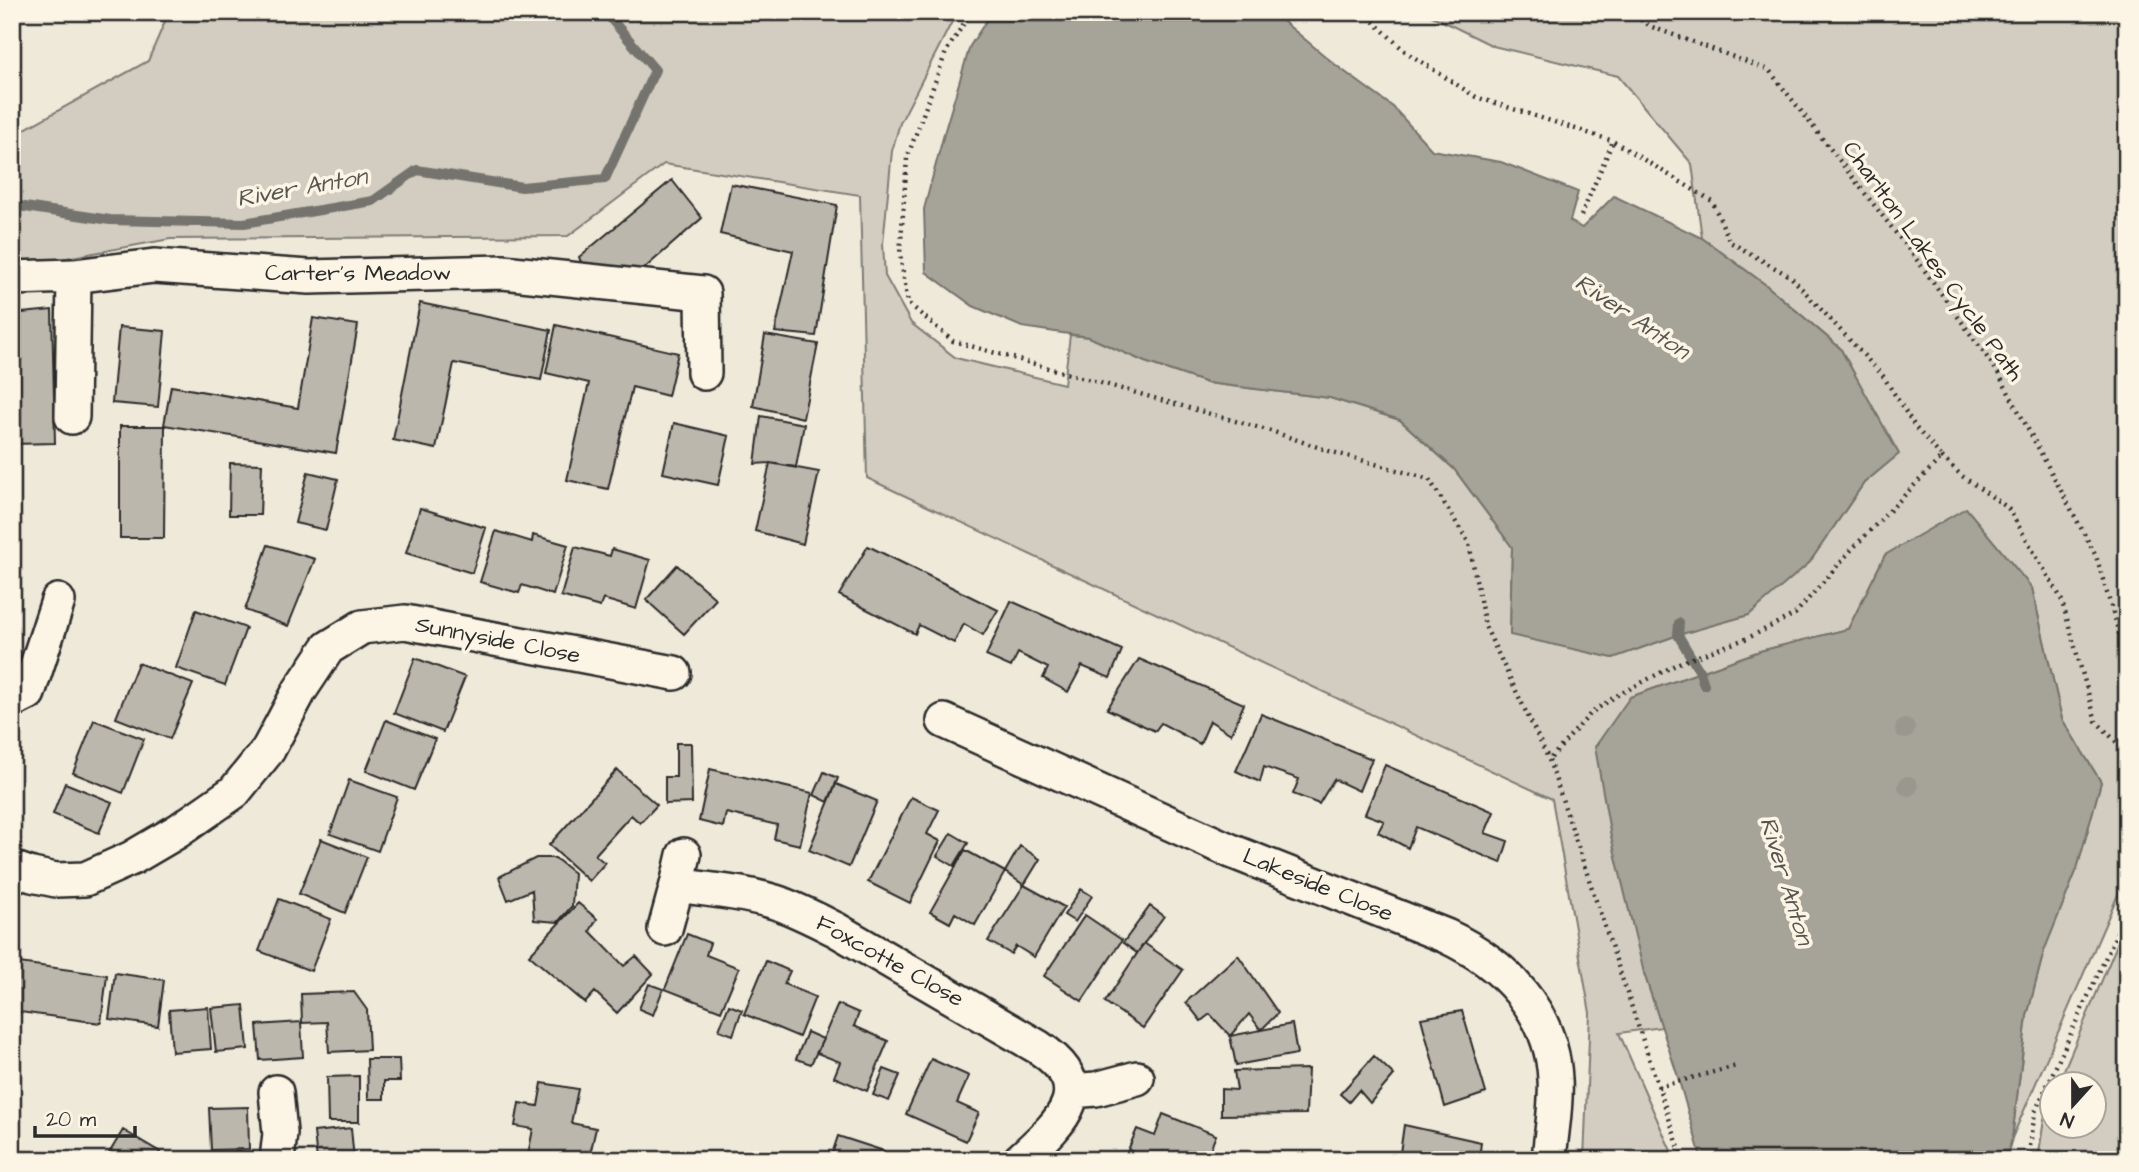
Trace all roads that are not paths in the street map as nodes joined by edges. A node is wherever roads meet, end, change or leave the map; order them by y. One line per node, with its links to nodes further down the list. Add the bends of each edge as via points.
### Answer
1 (74, 276): 2 (street, Carter's Meadow); 3 (street, Carter's Meadow, via 154,266 309,277 503,272 703,293); 4 (street)
2 (12, 278)
3 (704, 373)
4 (72, 417)
5 (58, 601): 7 (street, via 28,693)
6 (674, 673): 9 (street, Sunnyside Close, via 405,622 362,627 328,648 268,750 234,792 178,831 85,879 56,880)
7 (12, 701)
8 (944, 721): 16 (street, Lakeside Close, via 1231,851 1446,936 1488,961 1530,1003 1550,1043 1555,1083)
9 (12, 868)
10 (665, 929): 12 (street, Foxcotte Close, via 681,870 803,913 1047,1052 1061,1066)
11 (1137, 1078): 12 (street)
12 (1070, 1091): 15 (street, via 1070,1103 1061,1120)
13 (276, 1092): 14 (street)
14 (277, 1160)
15 (1020, 1160)
16 (1549, 1160)

